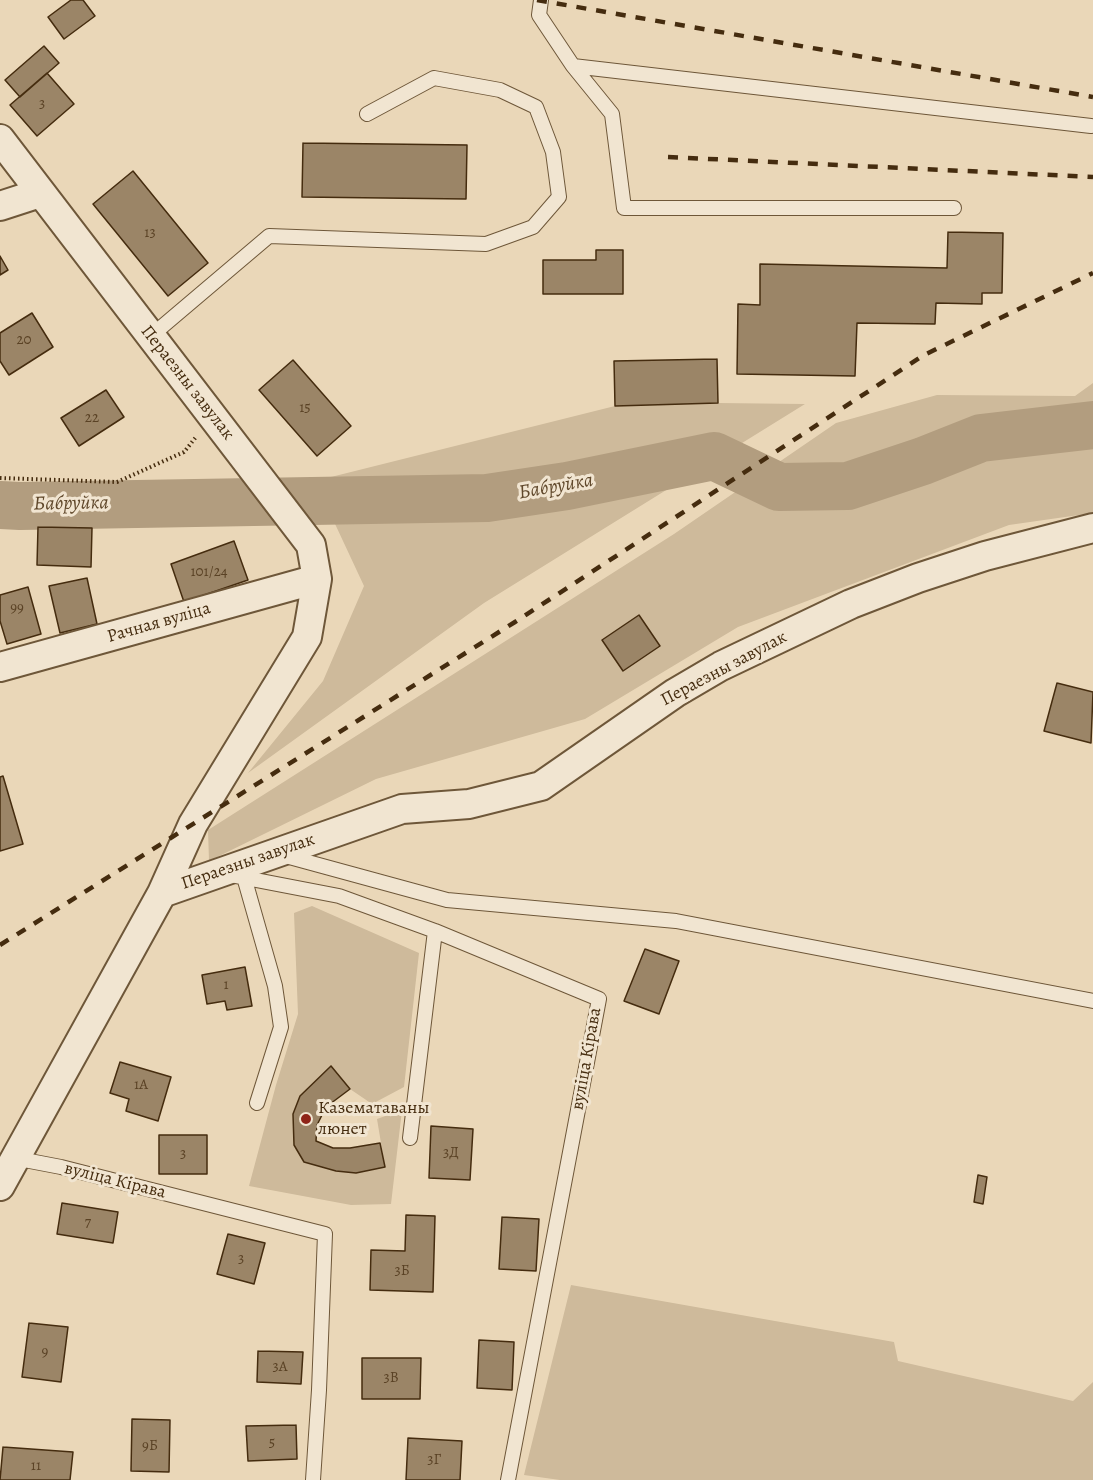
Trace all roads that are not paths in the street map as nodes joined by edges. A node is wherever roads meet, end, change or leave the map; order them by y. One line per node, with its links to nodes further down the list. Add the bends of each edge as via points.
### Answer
1 (541, 0): 2 (lane, via 539,15)
2 (573, 66): 4 (lane); 8 (lane, via 612,114 624,208)
3 (367, 114): 9 (lane, via 434,78 500,90 536,107 553,152 559,196 533,227 486,244 269,237)
4 (1091, 126)
5 (0, 139): 6 (street, Пераезны завулак)
6 (40, 193): 7 (street); 9 (street, Пераезны завулак)
7 (0, 206)
8 (954, 208)
9 (151, 336): 11 (street, Пераезны завулак, via 311,544)
10 (1093, 528): 13 (street, Пераезны завулак, via 985,556 851,604 675,693 541,786 469,804 402,809)
11 (317, 579): 12 (street, Рачная вуліца); 16 (street, Пераезны завулак, via 307,637 192,824)
12 (0, 667)
13 (274, 853): 14 (street, Пераезны завулак); 18 (lane, via 447,900 675,921)
14 (216, 873): 15 (lane, вуліца Кірава); 16 (street, Пераезны завулак)
15 (244, 877): 17 (lane, вуліца Кірава, via 339,896); 19 (lane, via 275,986 281,1027)
16 (162, 893): 21 (street)
17 (435, 931): 20 (lane); 24 (lane, вуліца Кірава, via 599,999)
18 (1093, 1000)
19 (257, 1103)
20 (410, 1138)
21 (7, 1167): 22 (street); 23 (lane, вуліца Кірава, via 61,1167 325,1234)
22 (0, 1186)
23 (313, 1480)
24 (508, 1480)

